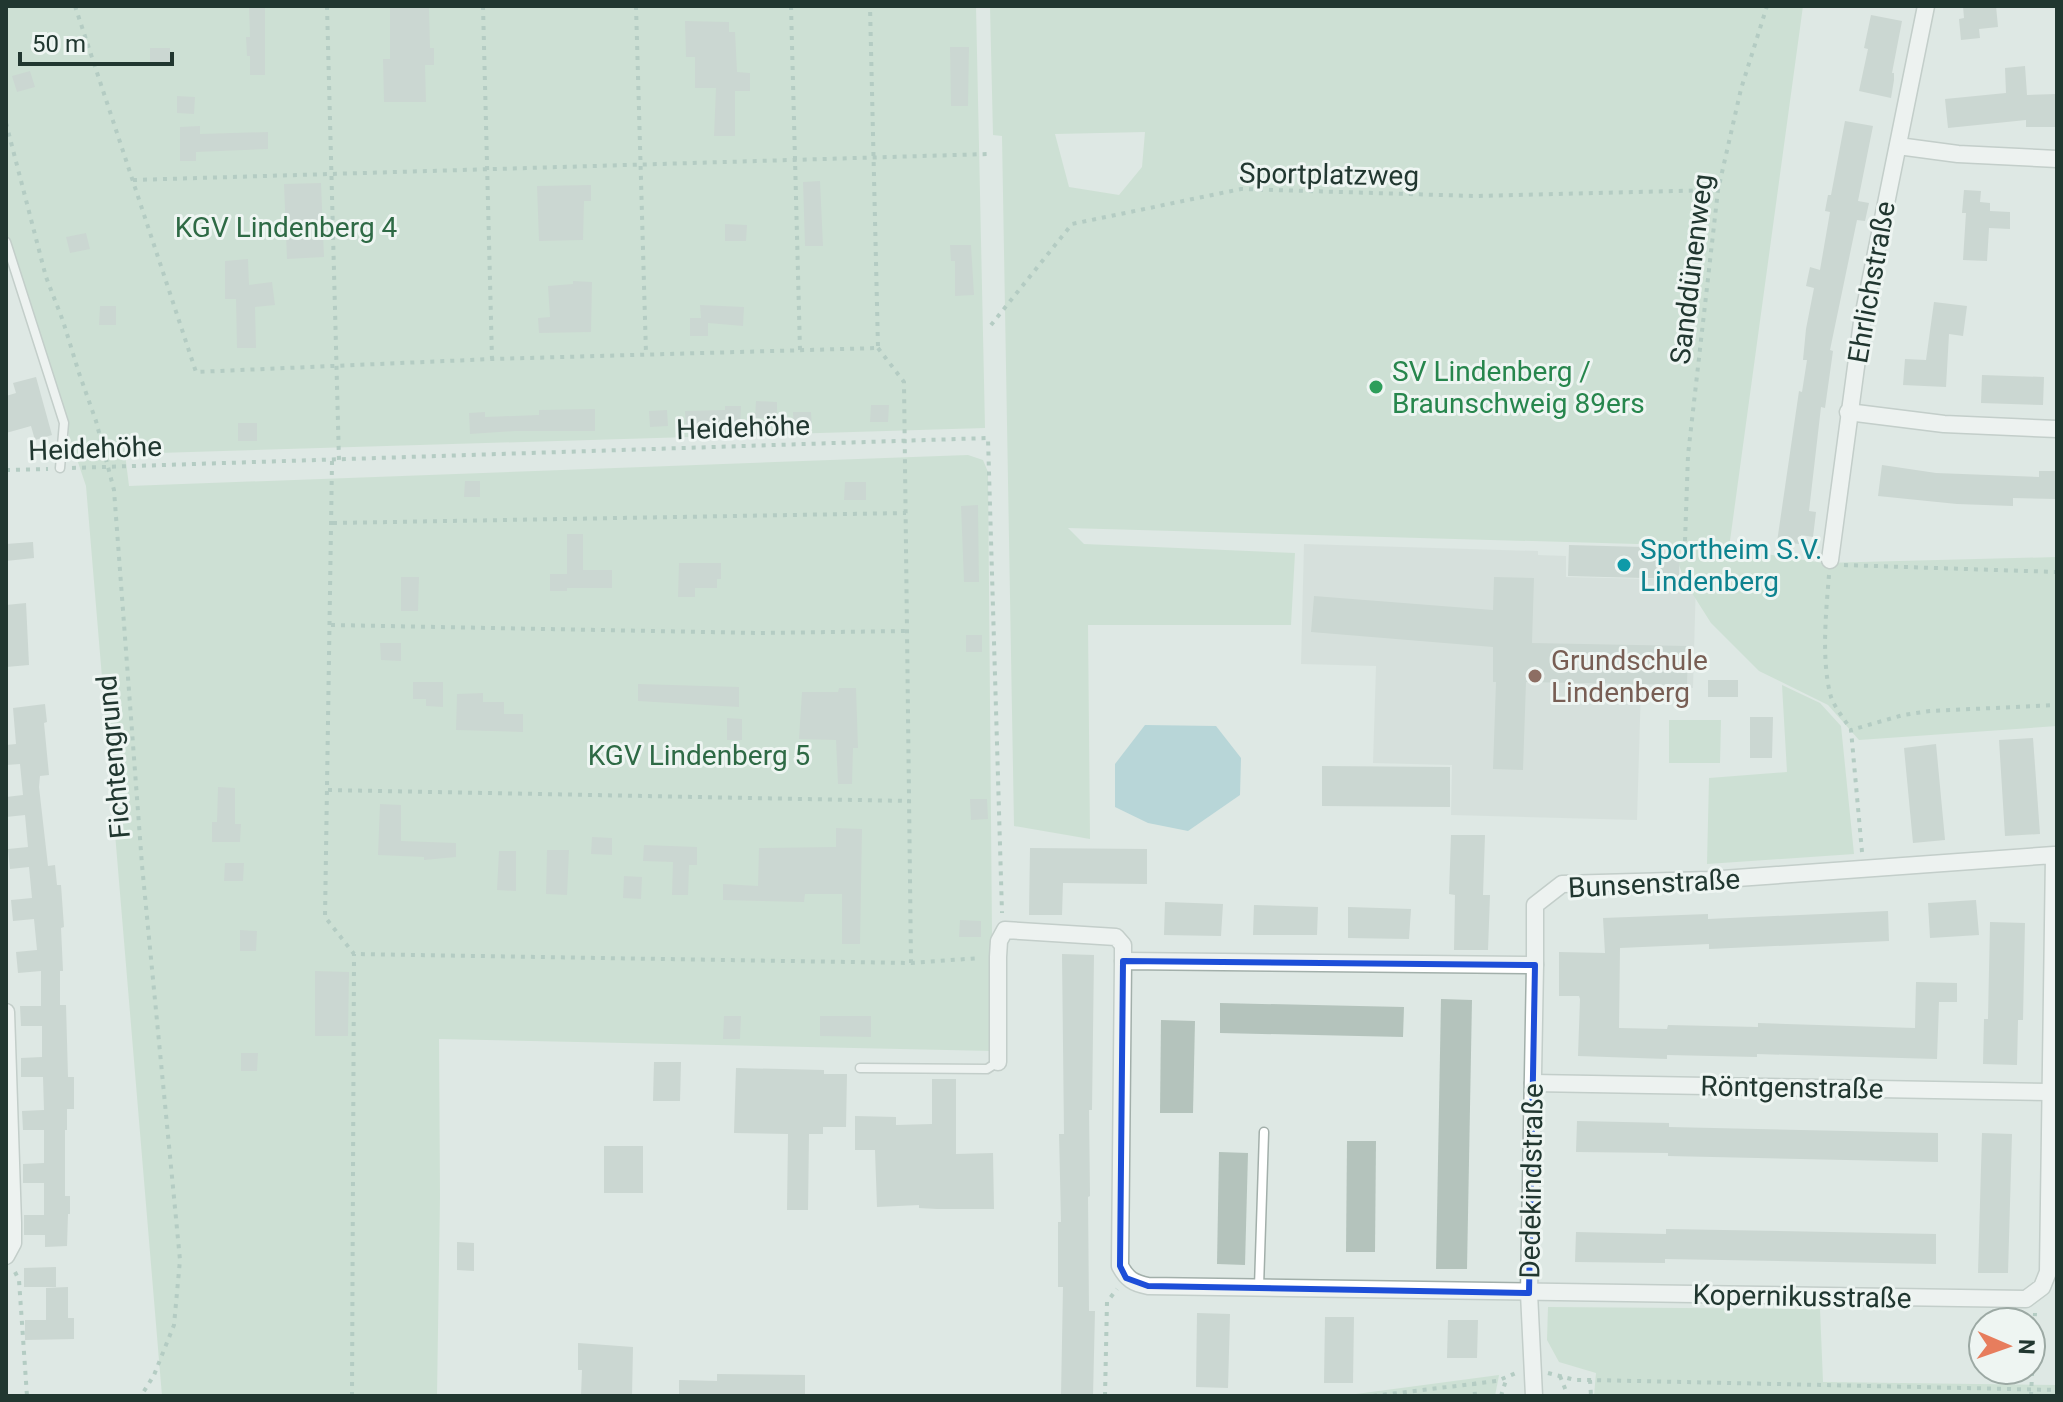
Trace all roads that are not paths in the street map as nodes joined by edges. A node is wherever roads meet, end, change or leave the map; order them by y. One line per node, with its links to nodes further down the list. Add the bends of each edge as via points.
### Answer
1 (1926, 6): 2 (street, Ehrlichstraße)
2 (1898, 146): 3 (street); 5 (street, Ehrlichstraße)
3 (2057, 159)
4 (6, 242): 7 (lane, via 64,423)
5 (1848, 412): 6 (street, via 1944,424); 8 (street, Ehrlichstraße)
6 (2057, 429)
7 (60, 468)
8 (1830, 560)
9 (2056, 855): 11 (street, Bunsenstraße, via 1864,871 1562,884 1535,905); 17 (street)
10 (1123, 961): 11 (street); 14 (street, via 1123,945 1116,937 1005,930 998,957); 21 (street, Kopernikusstraße, via 1120,1266 1126,1278 1148,1286)
11 (1535, 965): 16 (street, Dedekindstraße)
12 (6, 1012): 13 (street)
13 (7, 1048): 20 (street, via 13,1243)
14 (998, 1062): 15 (lane, via 987,1069)
15 (860, 1068)
16 (1533, 1083): 17 (street, Röntgenstraße); 22 (street, Dedekindstraße)
17 (2050, 1092): 19 (street)
18 (1264, 1132): 21 (lane)
19 (2053, 1233): 22 (street, Kopernikusstraße, via 2042,1287 2026,1299)
20 (6, 1256)
21 (1259, 1288): 22 (street, Kopernikusstraße)
22 (1529, 1293): 23 (street, Dedekindstraße)
23 (1534, 1396)

